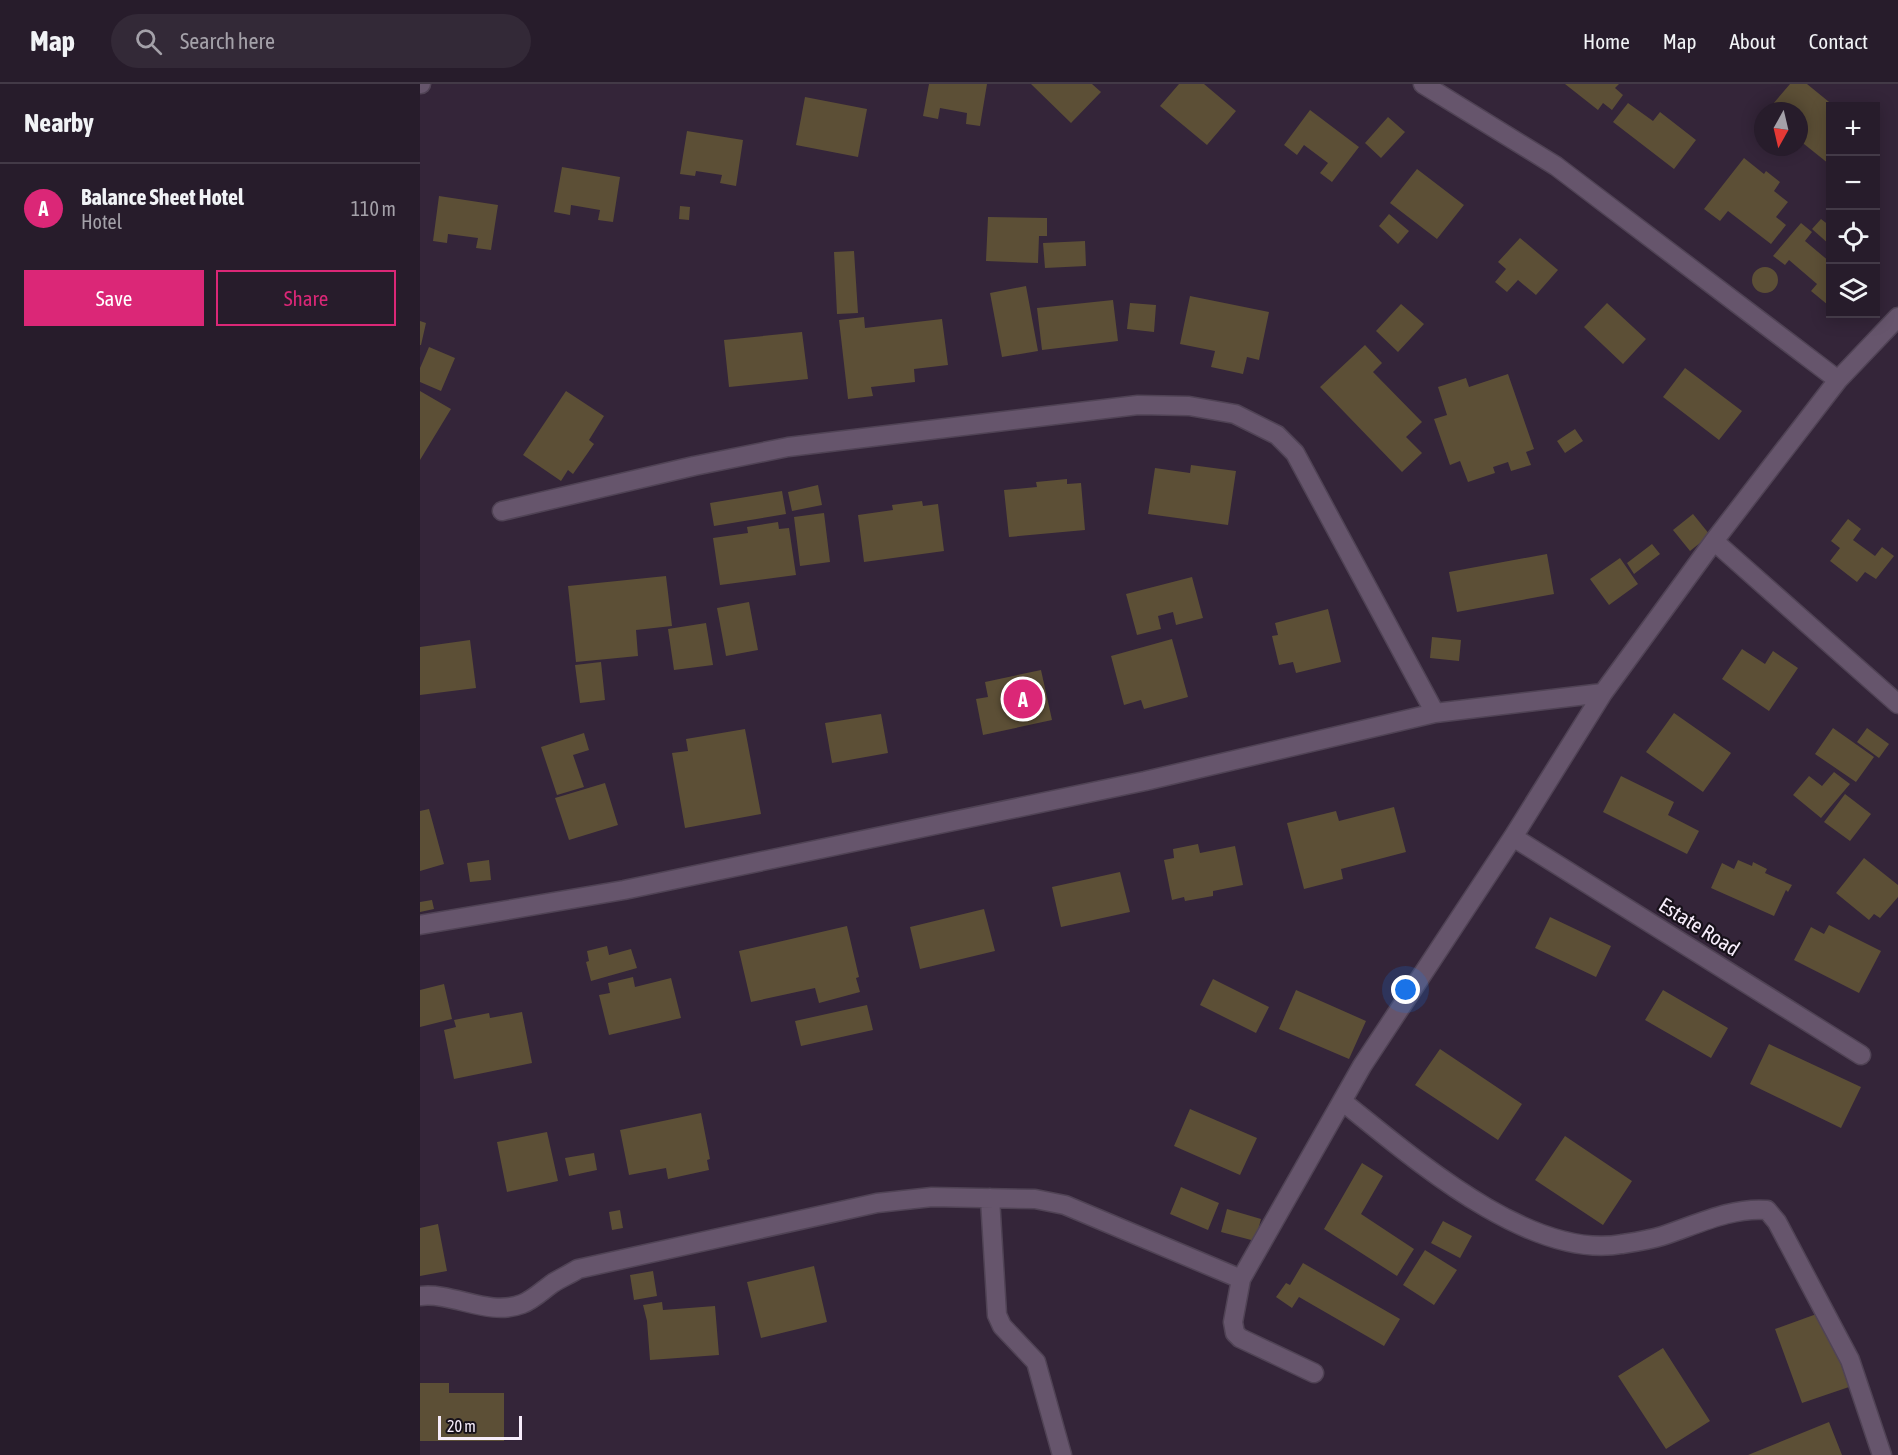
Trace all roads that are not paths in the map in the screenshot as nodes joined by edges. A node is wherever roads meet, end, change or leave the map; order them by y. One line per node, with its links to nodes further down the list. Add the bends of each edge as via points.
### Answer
1 (1423, 84): 3 (street, via 1556,166)
2 (1898, 317): 3 (street)
3 (1838, 380): 5 (street)
4 (502, 511): 8 (street, via 788,447 1138,405 1189,406 1234,414 1277,435 1295,453)
5 (1714, 542): 6 (street); 7 (street)
6 (1603, 693): 8 (street); 9 (street)
7 (1898, 704)
8 (1435, 713): 10 (street, via 1144,782 624,890)
9 (1513, 837): 11 (street, Estate Road); 12 (street)
10 (420, 925)
11 (1861, 1055)
12 (1342, 1101): 14 (street); 18 (street, via 1421,1164 1506,1220 1578,1246 1607,1247 1660,1237 1716,1217 1752,1209 1767,1210 1850,1360)
13 (990, 1198): 14 (street, via 1035,1199 1065,1205); 15 (street, via 932,1197 877,1203 578,1269 524,1303 510,1307); 17 (street, via 997,1315 1002,1326 1036,1362)
14 (1241, 1279): 16 (street, via 1233,1322 1235,1333)
15 (420, 1296)
16 (1314, 1374)
17 (1062, 1455)
18 (1882, 1455)

